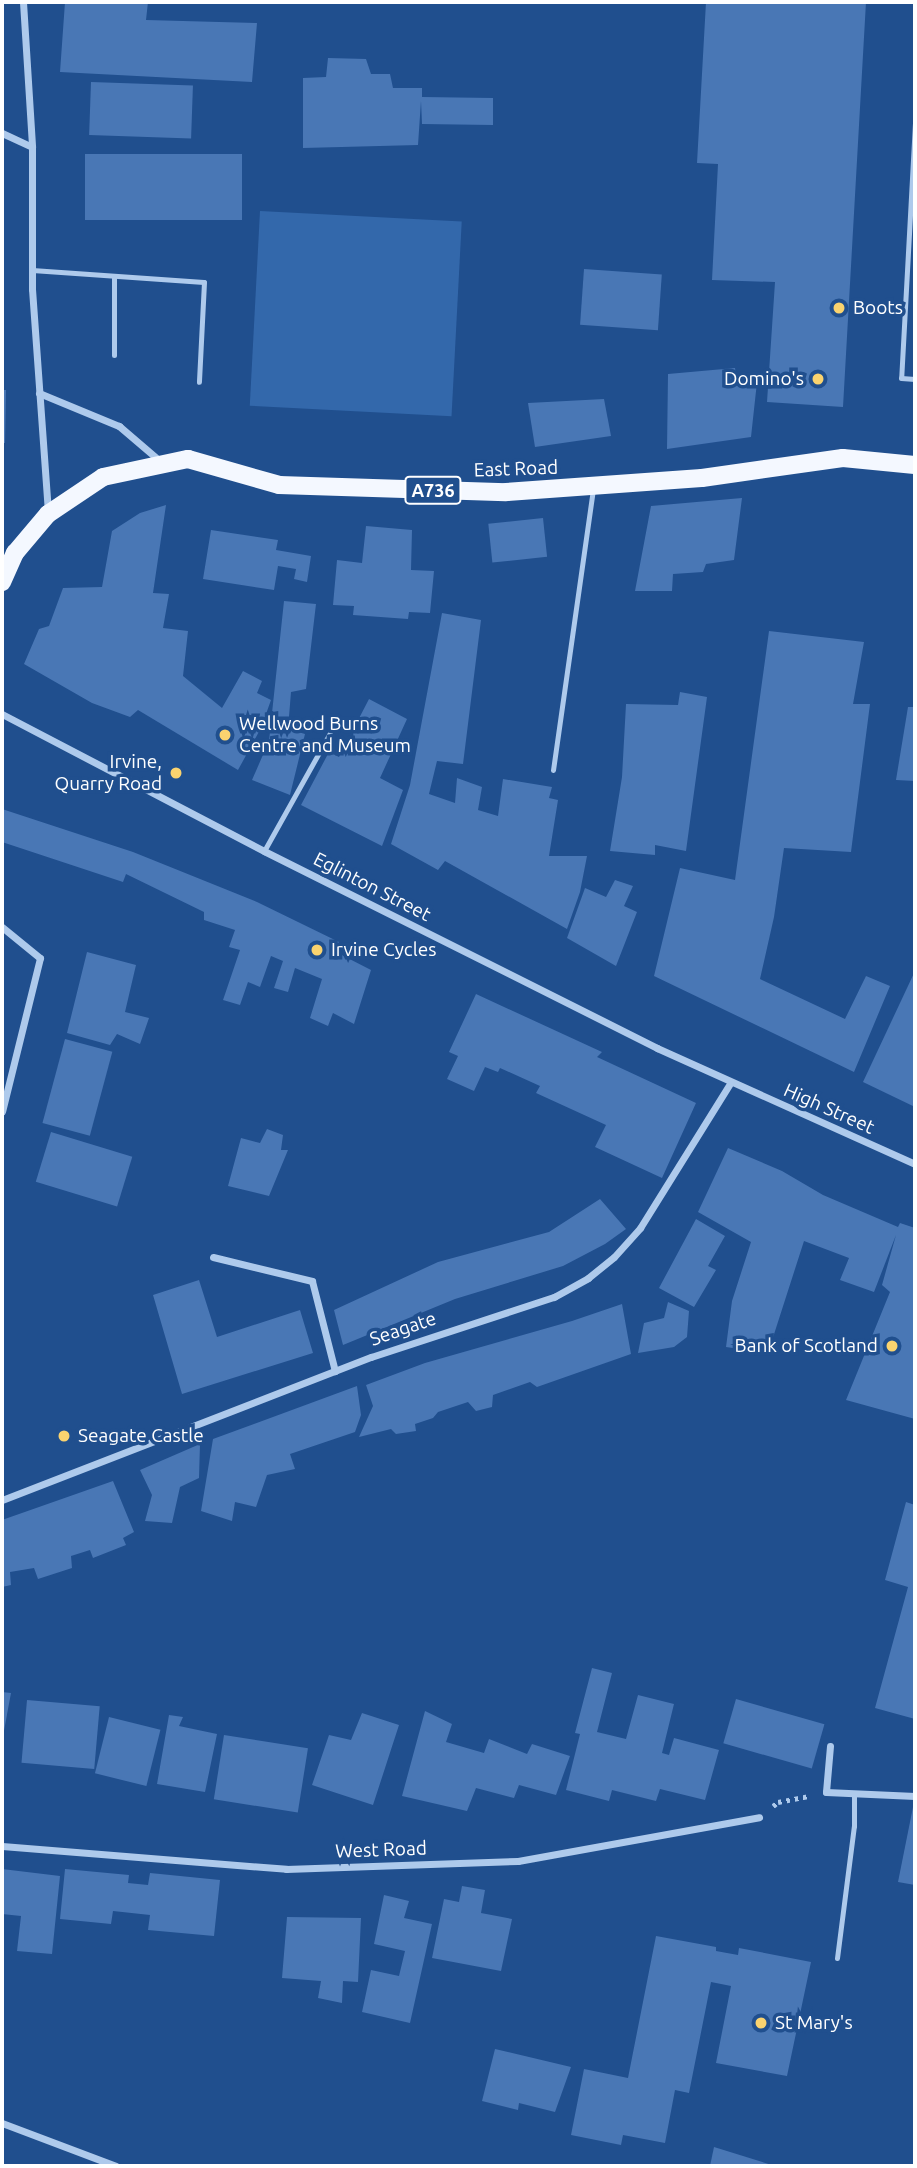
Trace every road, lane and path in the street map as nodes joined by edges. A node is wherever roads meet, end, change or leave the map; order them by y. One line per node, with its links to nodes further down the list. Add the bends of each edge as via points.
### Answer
1 (23, 2): 4 (street)
2 (915, 123): 5 (lane)
3 (2, 133): 4 (street)
4 (32, 147): 6 (street)
5 (912, 217): 8 (lane)
6 (32, 270): 7 (lane); 13 (street)
7 (114, 276): 10 (lane); 12 (lane, via 204,282)
8 (905, 301): 9 (lane); 11 (lane, via 901,378)
9 (915, 301)
10 (114, 355)
11 (915, 379)
12 (199, 382)
13 (39, 393): 14 (street, via 119,426); 17 (street)
14 (163, 464): 16 (main road, East Road / A736, via 188,459 279,485 506,492); 17 (main road, East Road / A736, via 103,477)
15 (915, 465): 16 (main road, East Road / A736, via 843,458 702,478)
16 (594, 486): 21 (lane)
17 (48, 514): 18 (main road, East Road / A736, via 15,553)
18 (2, 582)
19 (2, 714): 22 (street, Eglinton Street)
20 (330, 733): 22 (lane)
21 (553, 770)
22 (264, 851): 24 (street, Eglinton Street)
23 (2, 927): 25 (street, via 40,958)
24 (731, 1082): 26 (street, High Street); 28 (street, Seagate, via 640,1228 588,1278 554,1297)
25 (2, 1111)
26 (915, 1164)
27 (213, 1257): 28 (street, via 312,1282)
28 (335, 1371): 29 (street, Seagate)
29 (2, 1500)
30 (830, 1746): 31 (street)
31 (826, 1792): 32 (street); 34 (path, via 778,1802)
32 (854, 1793): 33 (street); 36 (lane)
33 (915, 1796)
34 (759, 1817): 35 (street, West Road, via 518,1861 477,1863 286,1870)
35 (2, 1846)
36 (837, 1958)
37 (2, 2123): 38 (street)
38 (116, 2166)

